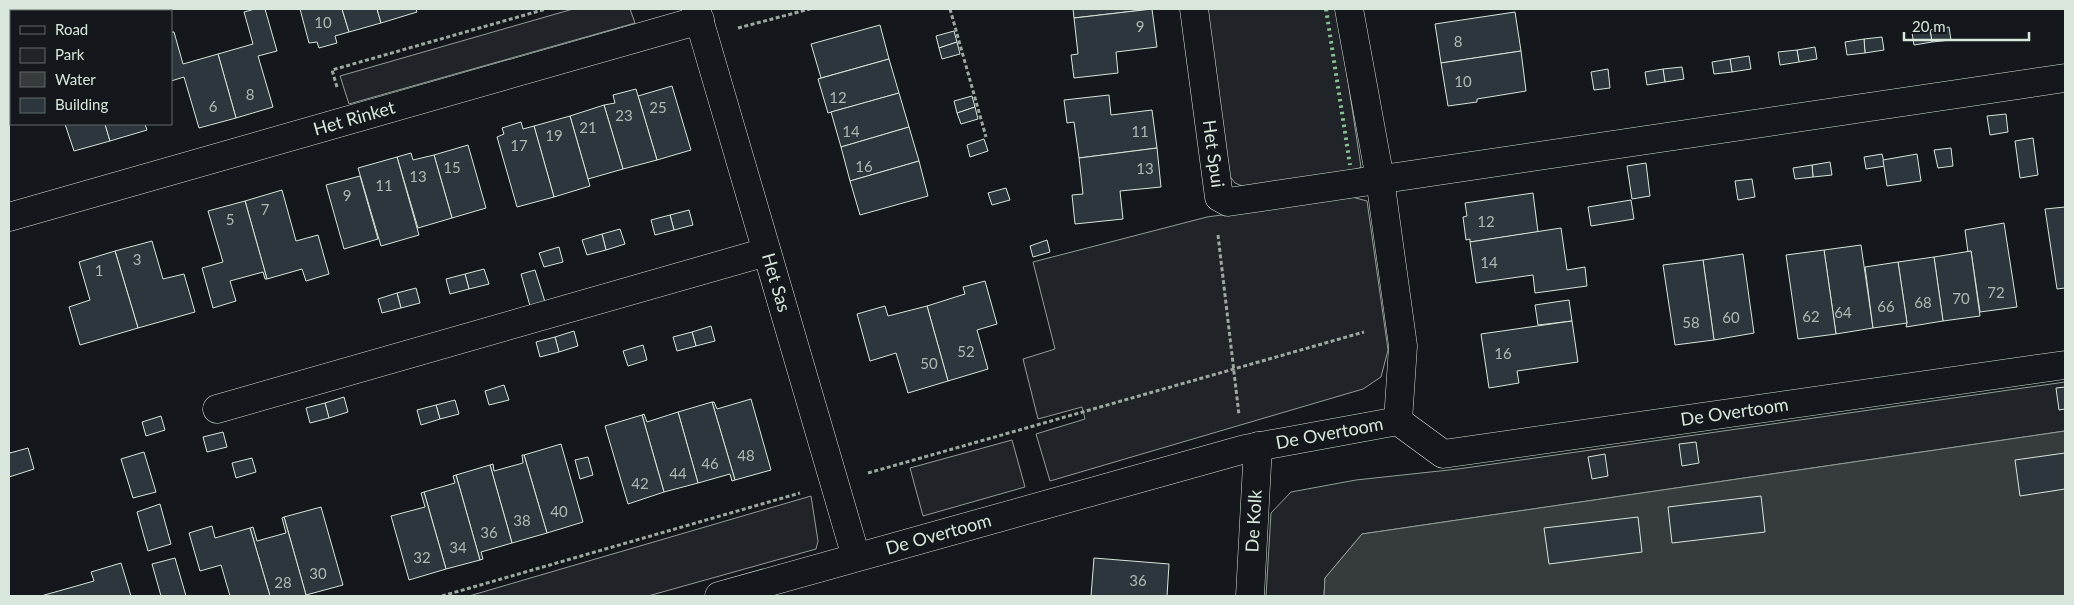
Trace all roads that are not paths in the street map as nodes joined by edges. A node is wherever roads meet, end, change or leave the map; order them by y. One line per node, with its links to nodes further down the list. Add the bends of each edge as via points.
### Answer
1 (1194, 9): 5 (street, Het Spui, via 1219,197 1228,202)
2 (1350, 9): 5 (street)
3 (701, 22): 6 (street, Het Rinket); 7 (street, Het Sas)
4 (2065, 78): 5 (street, Het Spui)
5 (1380, 179): 10 (street, via 1403,346)
6 (9, 217)
7 (766, 252): 9 (street); 12 (street, Het Sas)
8 (2065, 365): 10 (street, De Overtoom, via 1443,454)
9 (217, 409)
10 (1398, 421): 11 (street, De Overtoom)
11 (1252, 447): 12 (street, De Overtoom); 14 (street, De Kolk)
12 (856, 557): 13 (street, De Overtoom)
13 (719, 596)
14 (1250, 596)

